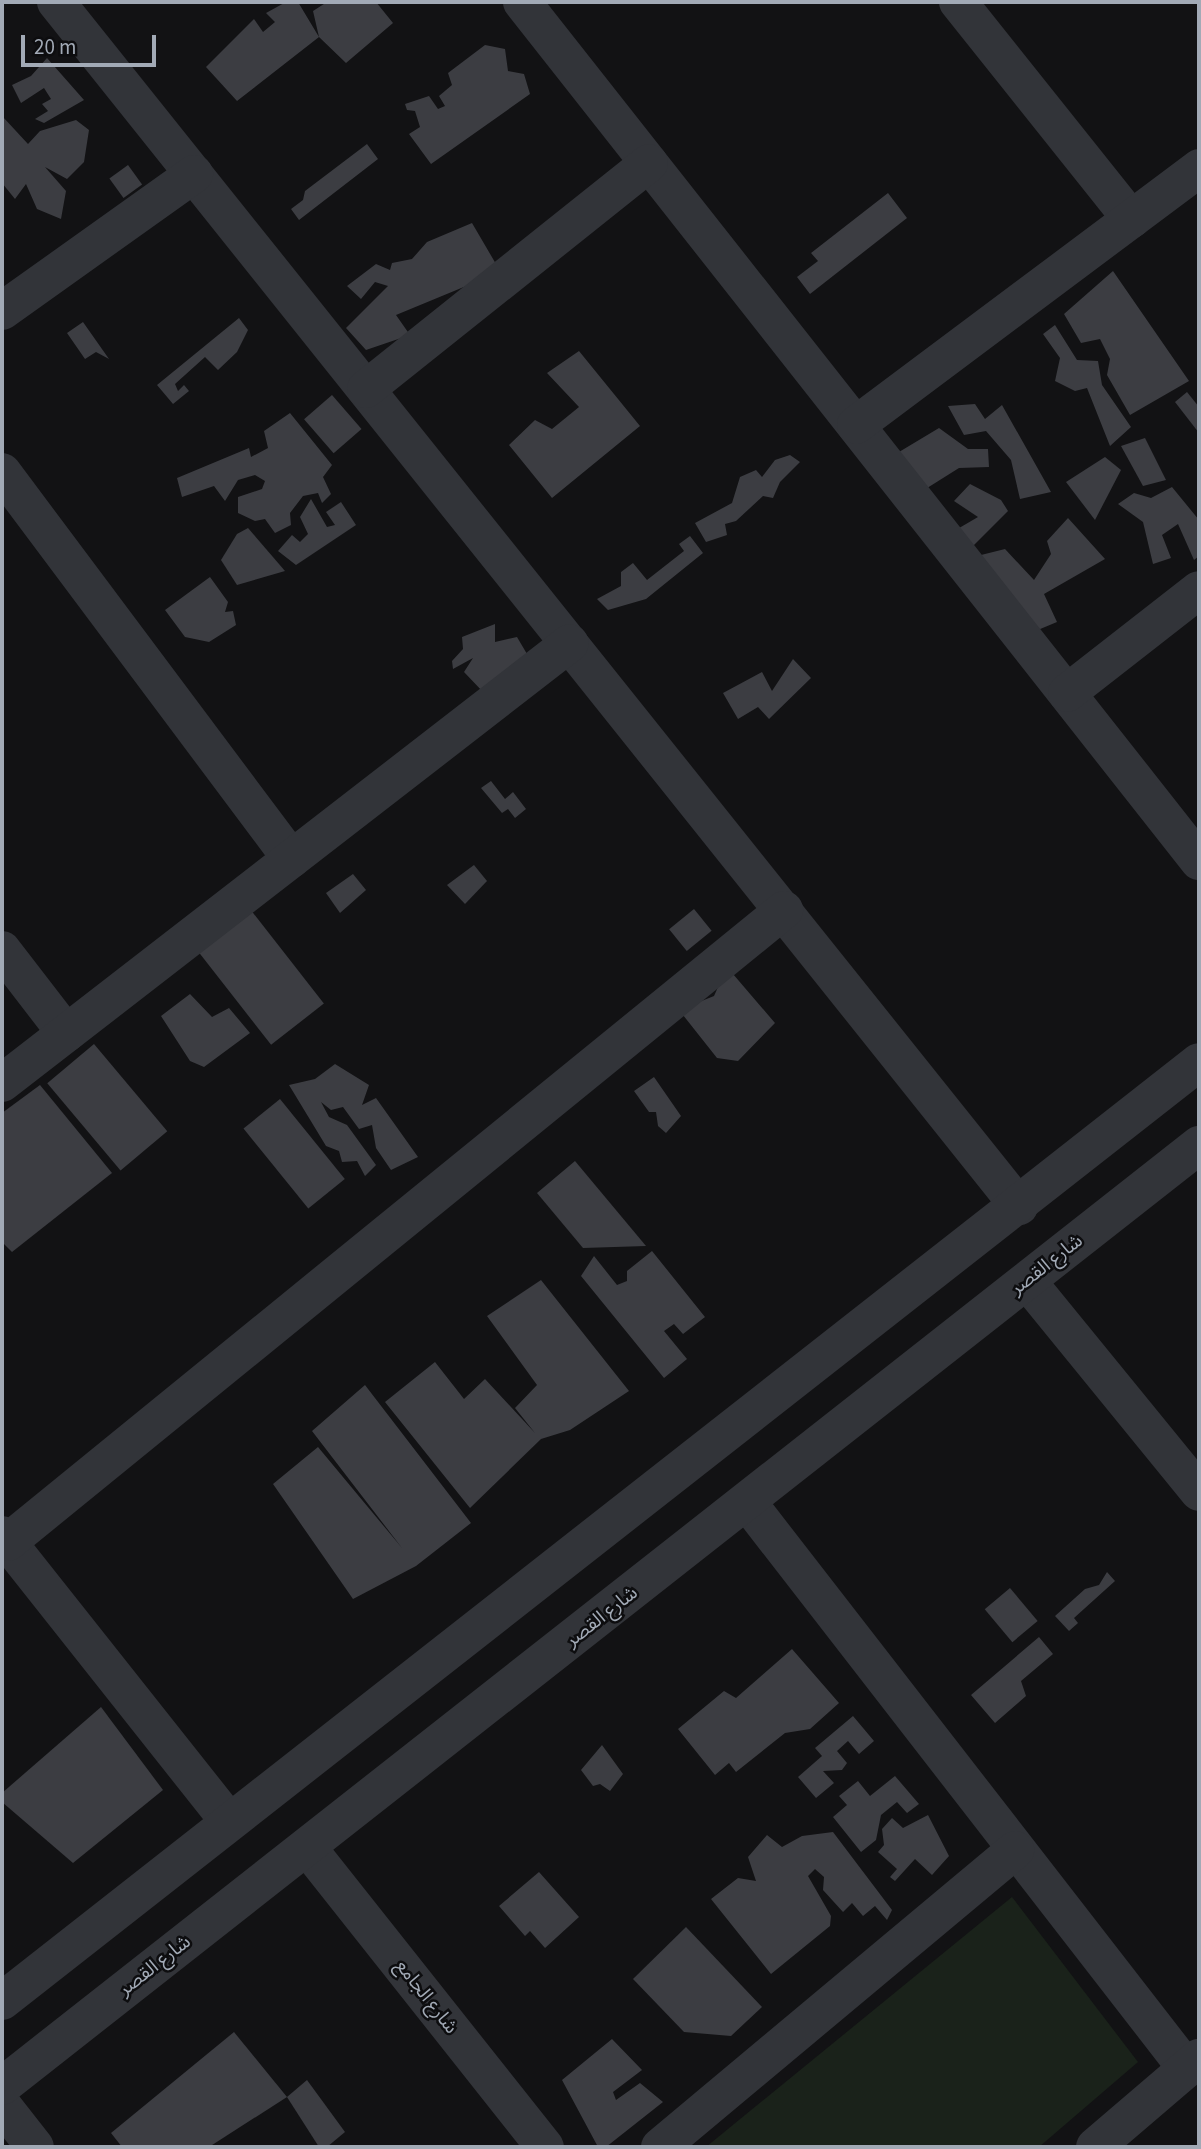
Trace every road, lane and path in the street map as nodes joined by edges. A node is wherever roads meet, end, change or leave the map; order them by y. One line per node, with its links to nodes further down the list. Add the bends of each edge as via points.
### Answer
1 (56, 2): 6 (street)
2 (522, 2): 4 (street)
3 (958, 2): 7 (street)
4 (649, 163): 9 (street); 10 (street)
5 (1199, 168): 7 (street)
6 (194, 174): 8 (street); 9 (street)
7 (1131, 219): 10 (street)
8 (2, 311)
9 (366, 389): 13 (street)
10 (856, 425): 14 (street)
11 (2, 472): 15 (street)
12 (1199, 590): 14 (street)
13 (569, 643): 15 (street); 17 (street)
14 (1067, 693): 16 (street)
15 (291, 859): 19 (street)
16 (1199, 861)
17 (784, 910): 23 (street); 27 (street)
18 (2, 950): 19 (street)
19 (66, 1033): 21 (street)
20 (1199, 1062): 23 (street)
21 (2, 1083)
22 (1199, 1145): 24 (street, شارع القصر)
23 (1020, 1206): 28 (street)
24 (1027, 1281): 25 (street); 26 (street, شارع القصر)
25 (1199, 1492)
26 (748, 1503): 29 (street, شارع القصر); 30 (street)
27 (5, 1539): 28 (street)
28 (229, 1821): 31 (street)
29 (307, 1847): 33 (street, شارع القصر); 36 (street, شارع الجامع)
30 (1015, 1850): 32 (street); 37 (street)
31 (2, 2001)
32 (1193, 2064): 38 (street)
33 (2, 2086)
34 (2, 2105): 35 (street)
35 (35, 2147)
36 (545, 2147)
37 (660, 2147)
38 (1096, 2147)

